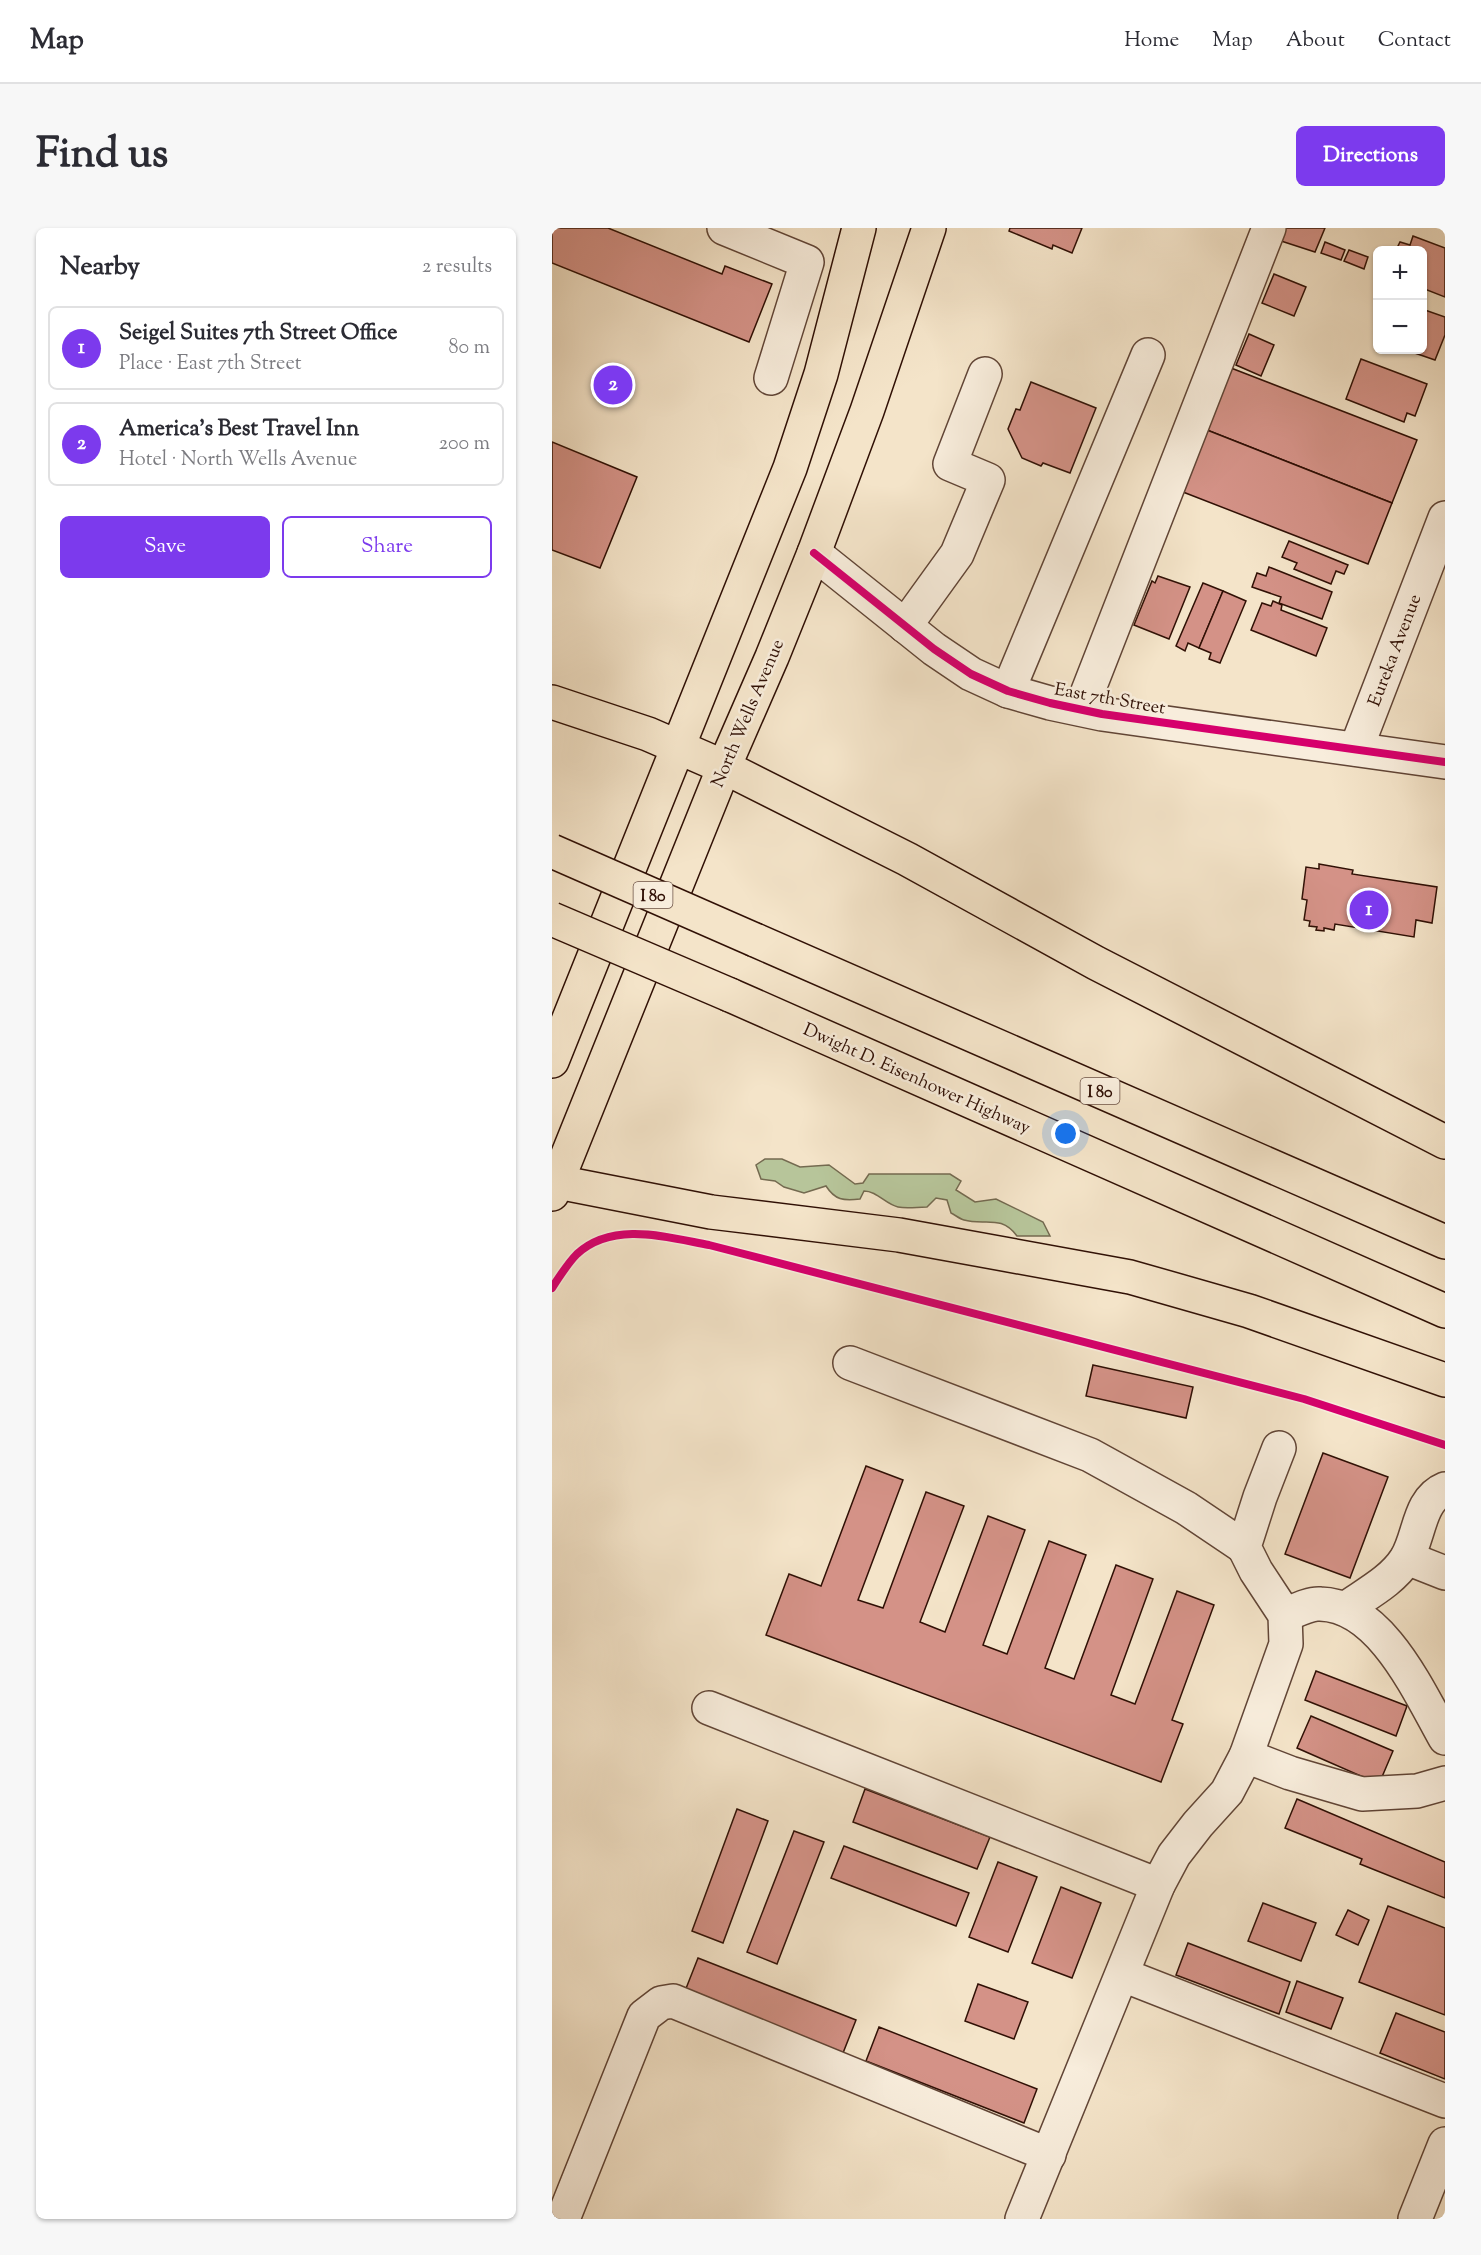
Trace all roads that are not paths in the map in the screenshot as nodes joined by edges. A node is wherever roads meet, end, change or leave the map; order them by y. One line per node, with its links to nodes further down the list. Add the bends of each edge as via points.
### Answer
1 (724, 228): 5 (street)
2 (858, 228): 6 (main road)
3 (928, 228): 11 (main road, North Wells Avenue, via 867,411)
4 (1269, 228): 15 (street)
5 (798, 248): 6 (street); 9 (street)
6 (847, 275): 16 (main road, via 821,374 790,468)
7 (1148, 355): 13 (street)
8 (985, 374): 12 (street, via 950,464 988,480 957,554)
9 (771, 378)
10 (1445, 518): 17 (street, Eureka Avenue)
11 (814, 553): 12 (street, East 7th Street); 19 (main road, North Wells Avenue)
12 (905, 626): 13 (street, East 7th Street, via 971,674)
13 (1008, 691): 15 (street, East 7th Street)
14 (552, 702): 16 (main road)
15 (1081, 709): 17 (street, East 7th Street)
16 (678, 746): 19 (main road); 22 (main road)
17 (1356, 749): 18 (street, East 7th Street)
18 (1445, 762)
19 (724, 767): 23 (main road); 24 (main road, North Wells Avenue)
20 (552, 851): 25 (main road, I 80, bridge)
21 (552, 919): 26 (main road, Dwight D. Eisenhower Highway, bridge)
22 (552, 1061)
23 (1445, 1142)
24 (553, 1185): 28 (main road, via 711,1212 899,1235 1130,1277 1249,1311)
25 (1445, 1242)
26 (1445, 1311)
27 (850, 1363): 31 (street, via 1090,1455 1186,1508)
28 (1445, 1380)
29 (1279, 1448): 31 (street)
30 (1445, 1489): 32 (street, via 1436,1492 1423,1514)
31 (1244, 1546): 35 (street)
32 (1407, 1558): 33 (street); 34 (street, via 1393,1576)
33 (1445, 1573)
34 (1346, 1609): 35 (street, via 1319,1603); 37 (street, via 1375,1629 1404,1663)
35 (1285, 1614): 38 (street, via 1286,1644)
36 (709, 1708): 40 (street)
37 (1445, 1737)
38 (1246, 1756): 39 (street, via 1362,1794 1417,1791); 40 (street, via 1227,1792 1174,1856)
39 (1445, 1783)
40 (1158, 1885): 41 (street)
41 (1123, 1975): 42 (street); 44 (street)
42 (1445, 2101)
43 (1445, 2144): 47 (street)
44 (1049, 2155): 45 (street, via 673,2001 661,2002 644,2016); 46 (street)
45 (563, 2219)
46 (1022, 2219)
47 (1415, 2219)

